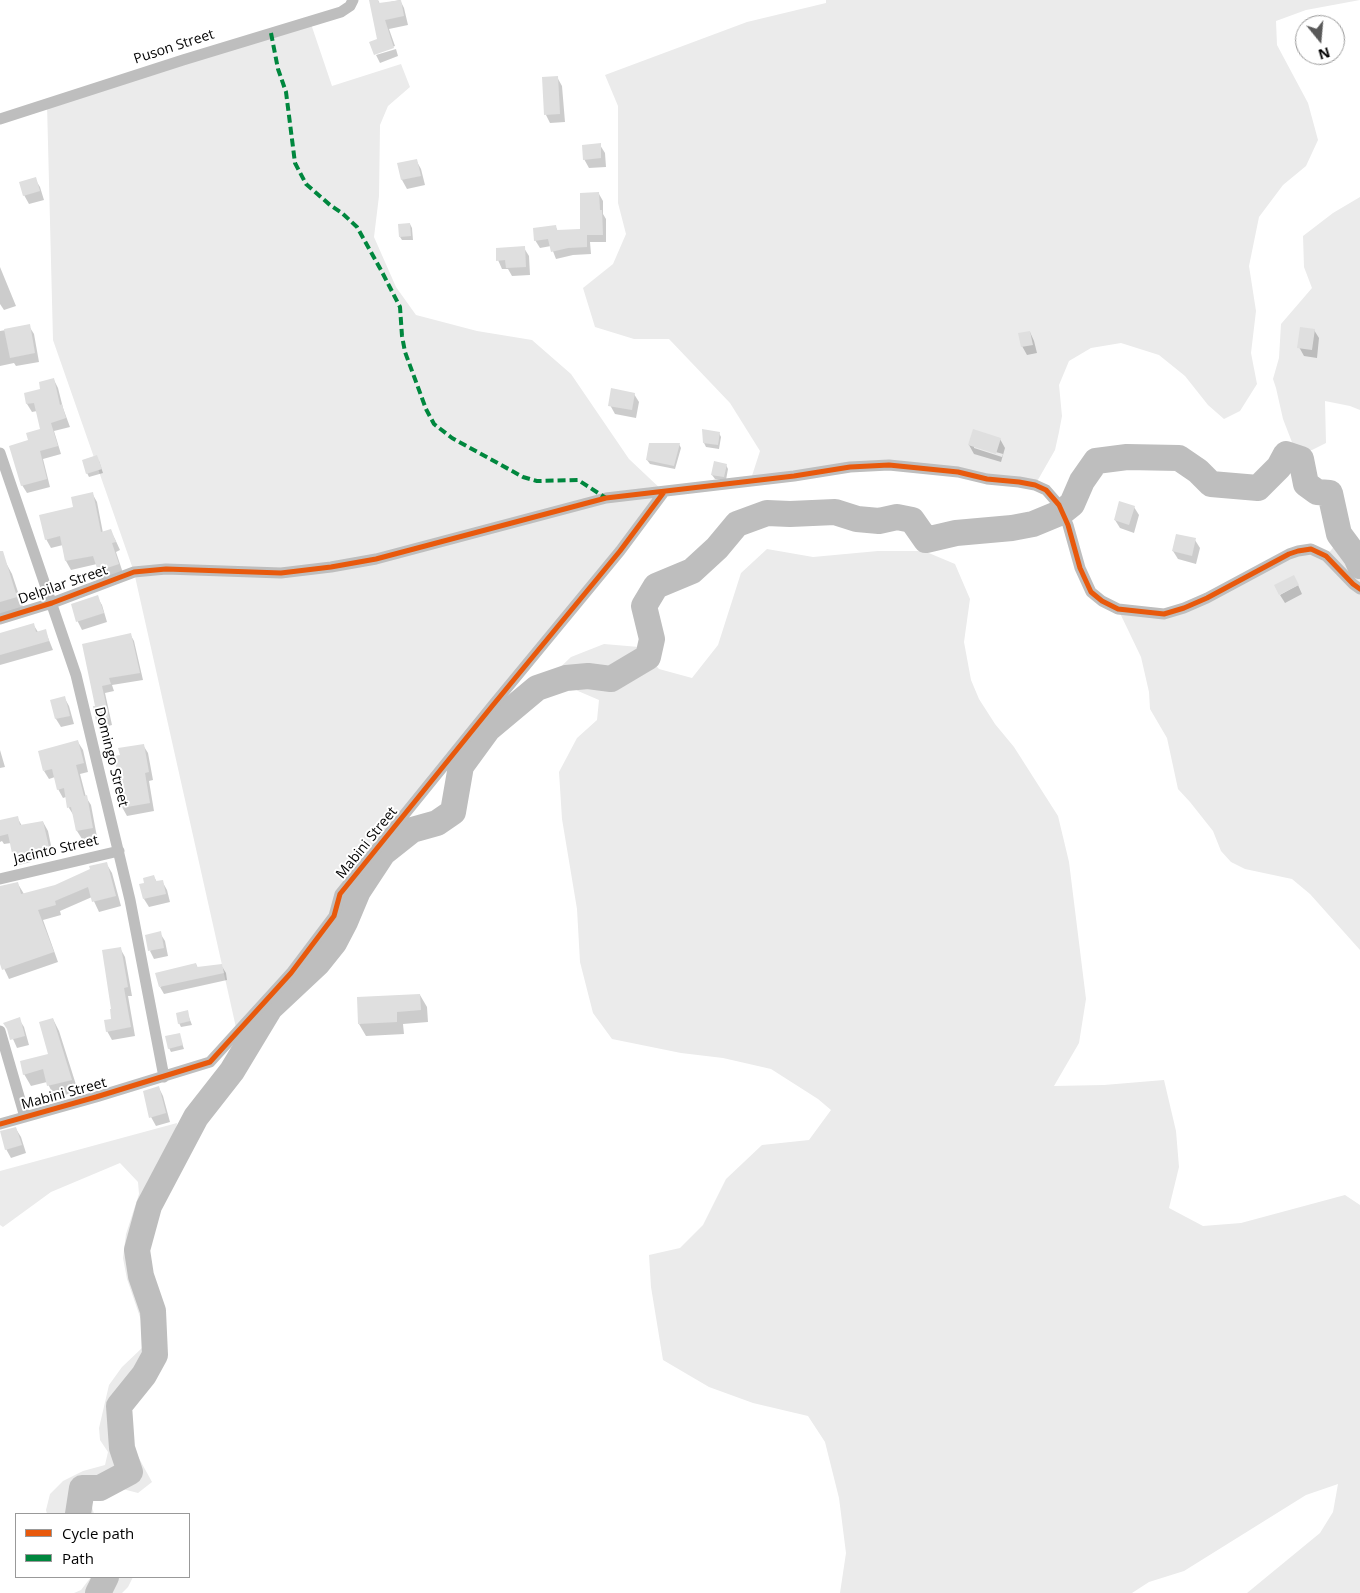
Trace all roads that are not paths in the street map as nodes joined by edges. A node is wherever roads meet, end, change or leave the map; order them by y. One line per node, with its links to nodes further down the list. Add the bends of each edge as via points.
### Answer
1 (353, 0): 2 (street, Puson Street, via 341,12)
2 (0, 119)
3 (0, 453): 6 (street, Domingo Street)
4 (664, 492): 5 (street, Delpilar Street, via 889,464 949,471 1035,484 1046,490 1059,505 1068,525 1091,592 1118,609 1164,614 1184,608 1289,554 1311,549 1326,556); 6 (street, Delpilar Street, via 606,498 376,559 331,566 281,572 166,569 134,572); 11 (street, Mabini Street, via 620,551 340,894 334,916 290,973 210,1062)
5 (1360, 589)
6 (52, 603): 7 (street, Delpilar Street); 8 (street, Domingo Street, via 76,675)
7 (0, 619)
8 (118, 851): 9 (street, Jacinto Street); 11 (street, Domingo Street)
9 (0, 879)
10 (0, 1031): 12 (street)
11 (164, 1077): 12 (street, Mabini Street)
12 (26, 1116): 13 (street, Mabini Street)
13 (0, 1124)

